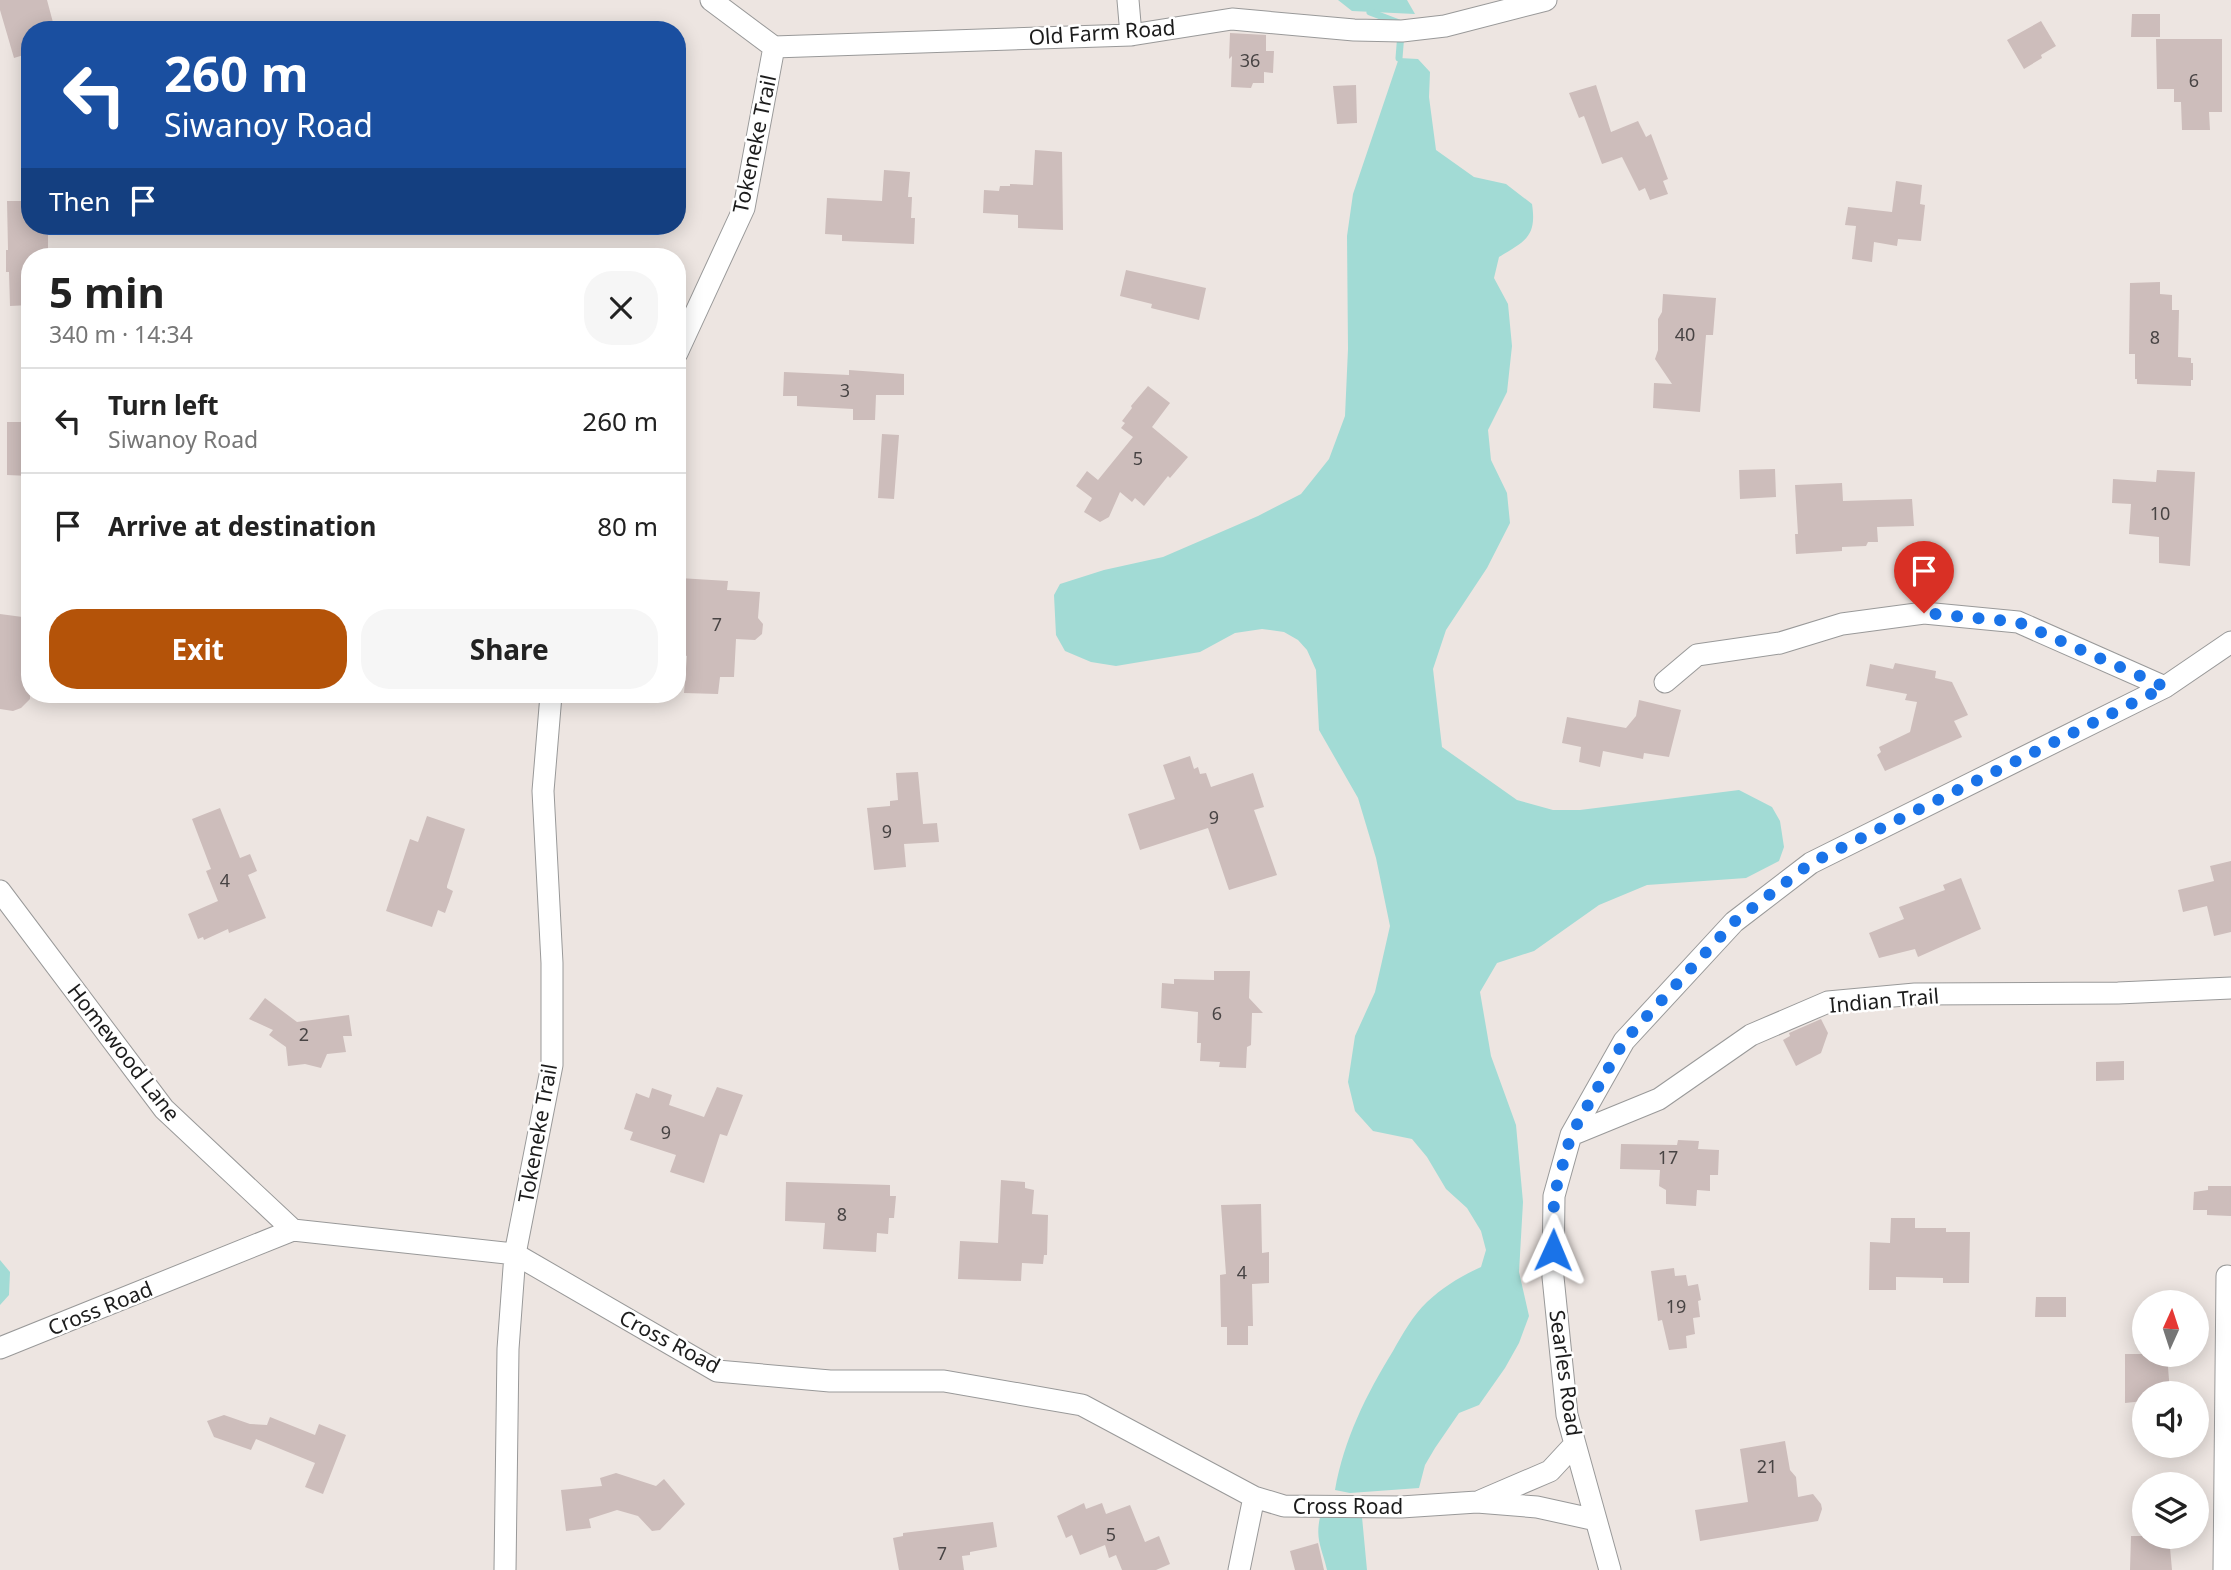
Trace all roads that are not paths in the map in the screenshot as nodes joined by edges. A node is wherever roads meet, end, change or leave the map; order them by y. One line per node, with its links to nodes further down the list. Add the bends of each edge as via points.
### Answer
1 (711, 0): 5 (street)
2 (1128, 0): 4 (street)
3 (1546, 0): 4 (street, Old Farm Road, via 1445,26 1402,31 1232,19)
4 (1131, 35): 5 (street, Old Farm Road)
5 (774, 47): 6 (street, Tokeneke Trail, via 744,208)
6 (686, 334)
7 (2231, 642): 9 (street, Searles Road)
8 (1665, 682): 9 (street, via 1698,655 1780,643 1842,624 1924,613 2018,622)
9 (2165, 687): 13 (street, Searles Road, via 1811,863 1734,922 1624,1041)
10 (550, 703): 15 (street, Tokeneke Trail, via 543,791 552,1065)
11 (0, 891): 14 (street, Homewood Lane, via 164,1109)
12 (2231, 988): 13 (street, Indian Trail, via 1915,995 1828,1002 1751,1035 1659,1099)
13 (1571, 1135): 18 (street, Searles Road, via 1554,1196 1553,1277 1567,1415)
14 (293, 1230): 15 (street, Cross Road); 17 (street, Cross Road)
15 (515, 1254): 19 (street, Cross Road, via 717,1371 830,1381 944,1381 1082,1405); 22 (street, Tokeneke Trail, via 508,1349)
16 (2231, 1277): 25 (street, via 2227,1276)
17 (0, 1348)
18 (1575, 1444): 20 (street, Cross Road, via 1550,1471); 21 (street, Searles Road)
19 (1254, 1497): 20 (street, Cross Road, via 1284,1506); 23 (street)
20 (1478, 1502): 21 (street, Cross Road, via 1537,1507)
21 (1596, 1520): 24 (street, Searles Road)
22 (505, 1570)
23 (1239, 1570)
24 (1610, 1570)
25 (2224, 1570)

